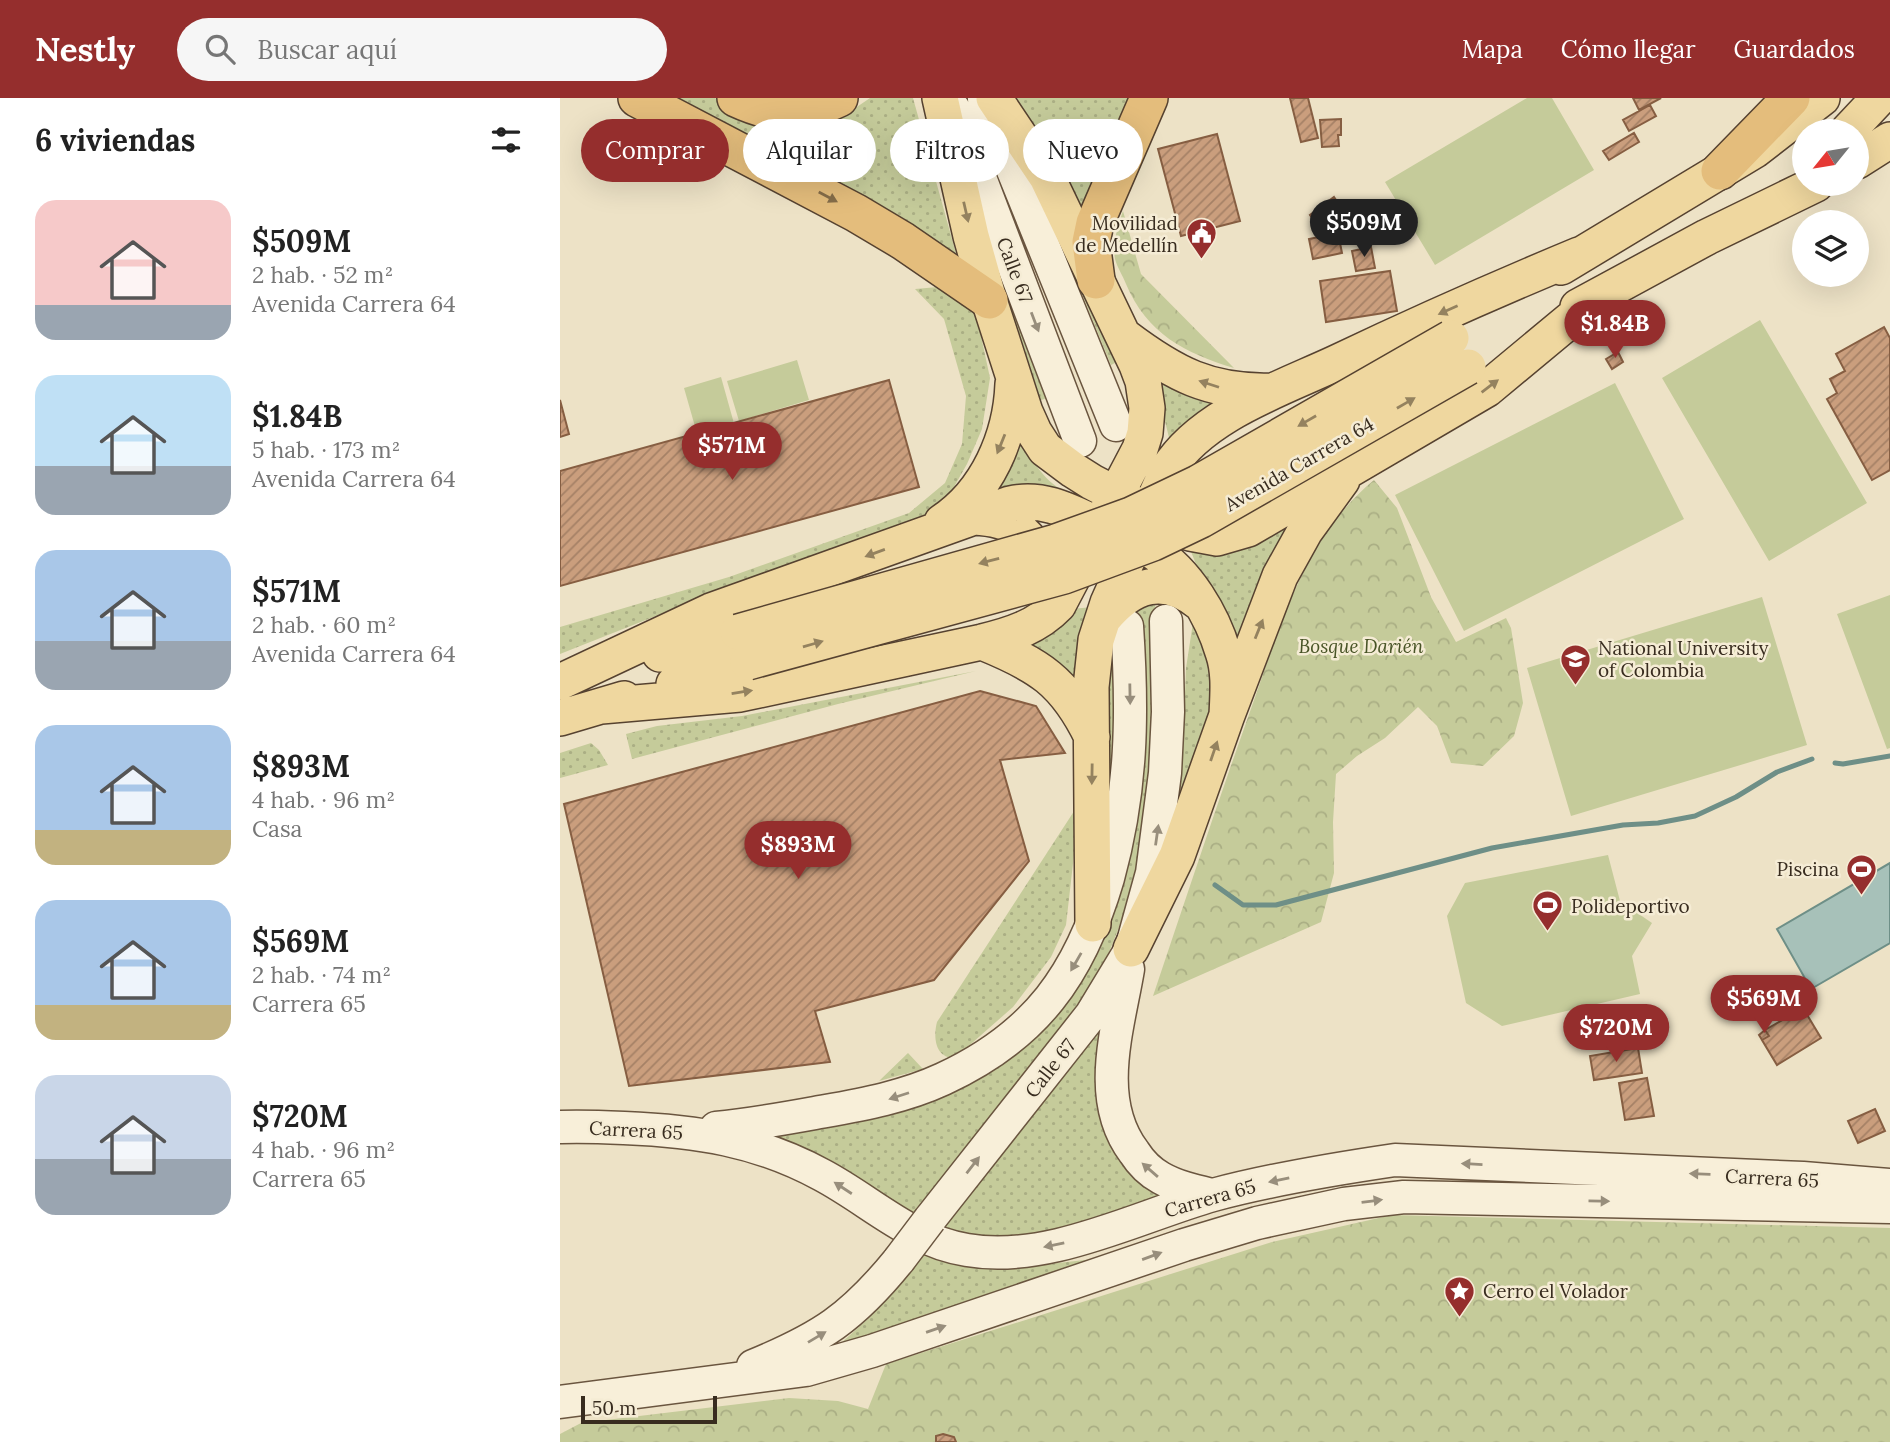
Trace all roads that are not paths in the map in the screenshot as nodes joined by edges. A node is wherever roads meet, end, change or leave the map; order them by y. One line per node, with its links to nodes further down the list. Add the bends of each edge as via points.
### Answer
1 (637, 98): 22 (highway, one-way to 22, via 856,213)
2 (736, 98): 3 (highway, via 761,110 793,113)
3 (839, 98)
4 (940, 98): 22 (main road, one-way to 22)
5 (950, 98): 29 (main road, Calle 67, one-way to 29)
6 (984, 98): 28 (main road, Calle 67)
7 (994, 98): 20 (main road, via 1047,177)
8 (1149, 98): 20 (highway, via 1095,223 1091,242)
9 (1791, 98): 15 (highway)
10 (1822, 98): 15 (main road, Avenida Carrera 64)
11 (1879, 98): 12 (main road)
12 (1859, 119)
13 (1890, 140): 14 (main road)
14 (1869, 153)
15 (1720, 171): 19 (main road, Avenida Carrera 64)
16 (1792, 179): 18 (main road)
17 (1792, 196): 18 (main road, Avenida Carrera 64)
18 (1707, 237): 21 (main road, Avenida Carrera 64)
19 (1579, 255): 24 (main road, Avenida Carrera 64); 26 (main road, one-way to 26, via 1448,310)
20 (1096, 280): 23 (main road)
21 (1599, 296): 24 (main road, Avenida Carrera 64); 31 (main road, one-way to 21, via 1487,389)
22 (989, 300): 25 (main road)
23 (1122, 335): 26 (main road, one-way to 23, via 1238,391 1208,384 1165,365); 28 (main road, via 1146,395)
24 (1460, 352): 42 (main road, Avenida Carrera 64, bridge, via 1131,515)
25 (1014, 377): 30 (main road); 37 (main road, one-way to 37, via 1009,424 988,473 959,510)
26 (1277, 391): 27 (main road)
27 (1240, 408): 33 (main road, via 1209,446 1205,466 1209,483 1216,495 1237,510); 36 (main road, via 1179,452)
28 (1131, 422): 30 (main road, via 1138,436 1128,448 1101,461 1071,460); 32 (main road, via 1139,449)
29 (1080, 441)
30 (1045, 449): 32 (main road)
31 (1350, 469): 33 (main road); 45 (main road, one-way to 31, via 1280,576)
32 (1116, 495): 35 (main road); 36 (main road)
33 (1288, 506): 36 (main road, via 1248,529 1217,538)
34 (974, 517): 35 (main road, via 1010,504 1038,501); 37 (main road); 41 (main road, via 1017,527 1031,542 1041,572 1042,590 1027,621)
35 (1101, 526): 36 (main road); 41 (main road, via 1058,605 1048,615)
36 (1142, 527): 38 (main road, via 1153,551); 40 (main road)
37 (922, 536): 43 (main road, one-way to 43, via 711,611)
38 (1200, 603): 40 (main road, via 1175,587 1149,586 1117,603); 45 (main road, via 1224,653)
39 (1166, 621): 49 (main road, Calle 67, one-way to 39, via 1152,873 1165,773)
40 (1114, 623): 47 (main road, via 1093,664); 48 (main road, one-way to 48, via 1130,737 1128,783 1121,827)
41 (998, 638): 44 (main road, one-way to 41, via 740,694); 47 (main road, via 1051,678 1072,701)
42 (743, 647): 43 (main road); 44 (main road)
43 (560, 683)
44 (601, 706): 46 (main road)
45 (1227, 715): 49 (main road, one-way to 45, via 1177,856)
46 (560, 718)
47 (1093, 739): 48 (main road, one-way to 48)
48 (1093, 924): 51 (main road, one-way to 51, via 1070,971 1042,1009 1001,1045 944,1079 864,1104 732,1127)
49 (1131, 950): 53 (main road, one-way to 49, via 1159,1178 1143,1165 1116,1118 1111,1074); 55 (main road, Calle 67, one-way to 49, bridge, via 787,1353 825,1332 860,1304 1091,1015)
50 (560, 1127): 51 (main road, Carrera 65)
51 (666, 1130): 53 (main road, Carrera 65, one-way to 51, via 1060,1244 996,1253 968,1251 909,1231 825,1177 775,1152)
52 (1890, 1185): 53 (main road, Carrera 65, one-way to 53, via 1395,1160)
53 (1212, 1195)
54 (1890, 1207): 55 (main road, Carrera 65, one-way to 54, via 825,1365 1184,1245 1345,1204 1404,1197)
55 (709, 1383): 56 (main road, Carrera 65)
56 (560, 1402)

